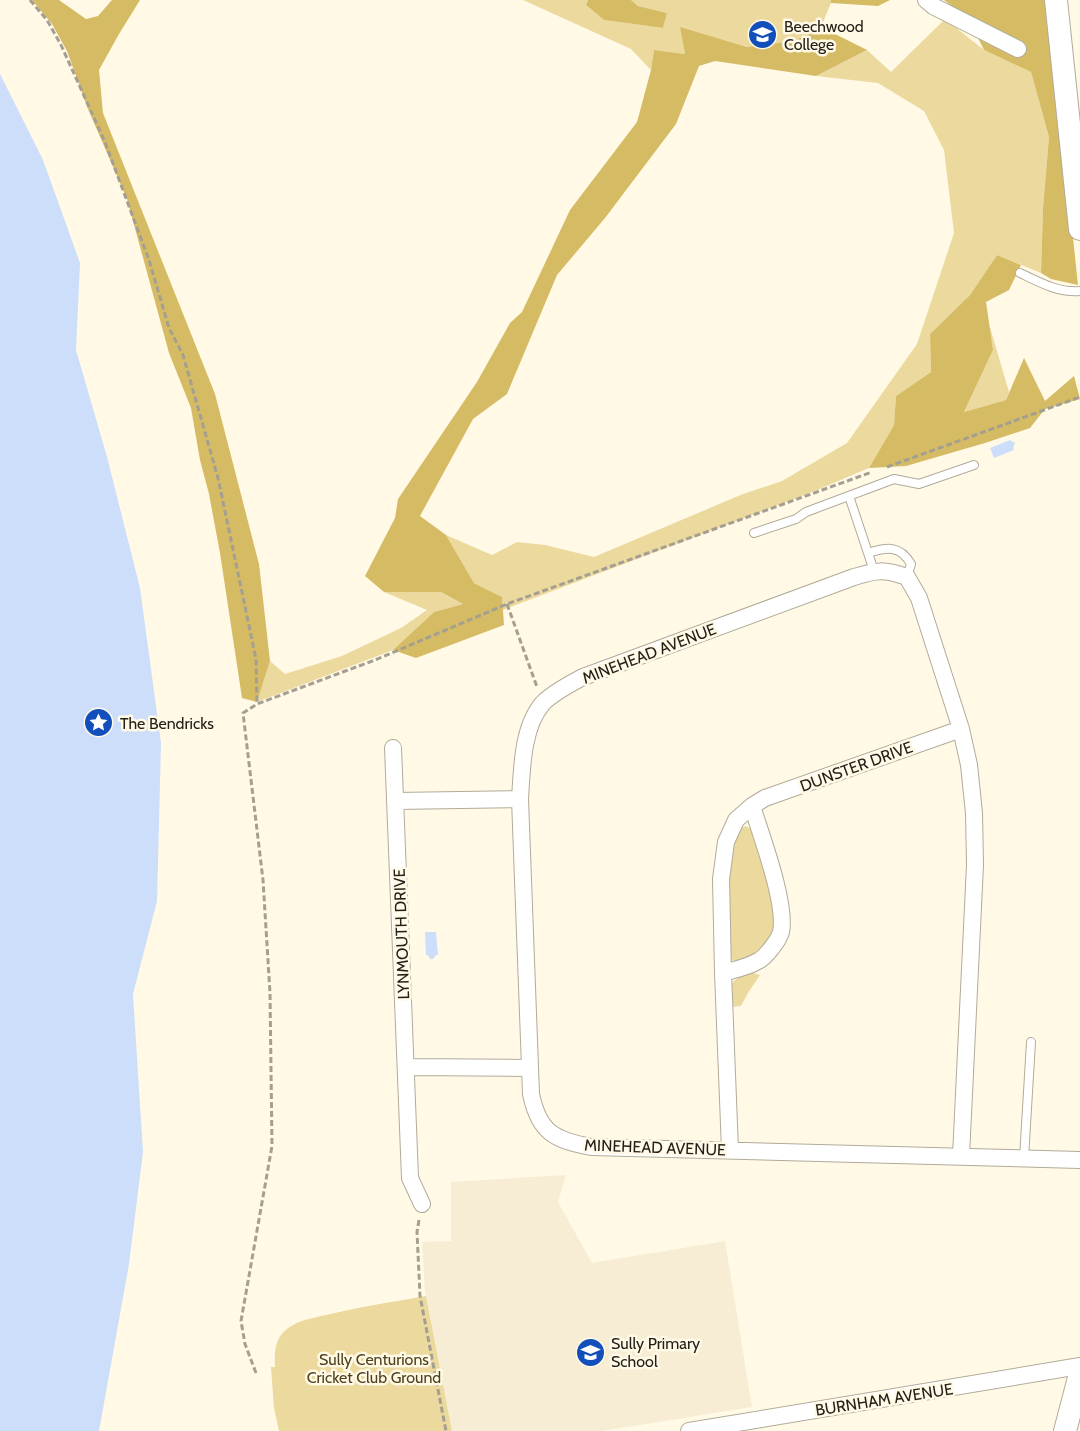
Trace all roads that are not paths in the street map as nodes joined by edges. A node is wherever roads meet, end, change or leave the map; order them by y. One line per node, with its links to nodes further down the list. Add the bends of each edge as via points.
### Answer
1 (926, 0): 3 (street)
2 (1056, 0): 4 (main road)
3 (1018, 49)
4 (1080, 229)
5 (1020, 273): 6 (lane, via 1052,288)
6 (1080, 291)
7 (974, 465): 8 (lane, via 919,484 894,478)
8 (849, 496): 9 (lane); 10 (lane)
9 (754, 533)
10 (868, 553): 11 (lane); 12 (lane, via 884,548 897,550 911,564)
11 (874, 571): 12 (street, MINEHEAD AVENUE); 15 (street, MINEHEAD AVENUE, via 583,676 564,687 543,703 531,723 522,763)
12 (908, 577): 13 (street, via 919,598)
13 (961, 729): 17 (street, DUNSTER DRIVE, via 765,798); 23 (street, via 974,813 975,865)
14 (393, 748): 16 (street, LYNMOUTH DRIVE)
15 (520, 799): 16 (street); 21 (street, MINEHEAD AVENUE)
16 (395, 801): 20 (street, LYNMOUTH DRIVE)
17 (752, 806): 18 (street, DUNSTER DRIVE, via 736,820 726,842 721,879); 18 (street, via 776,886 781,934 759,961)
18 (723, 974): 22 (street, DUNSTER DRIVE)
19 (1031, 1042): 24 (lane)
20 (406, 1067): 21 (street); 26 (street, LYNMOUTH DRIVE, via 410,1178)
21 (530, 1068): 22 (street, MINEHEAD AVENUE, via 534,1109 552,1135 567,1143)
22 (730, 1150): 23 (street, MINEHEAD AVENUE)
23 (961, 1156): 24 (street, MINEHEAD AVENUE)
24 (1024, 1158): 25 (street, MINEHEAD AVENUE)
25 (1080, 1160)
26 (422, 1204)
27 (1080, 1366): 29 (street, BURNHAM AVENUE)
28 (1080, 1374): 30 (main road)
29 (695, 1430)
30 (1065, 1431)

